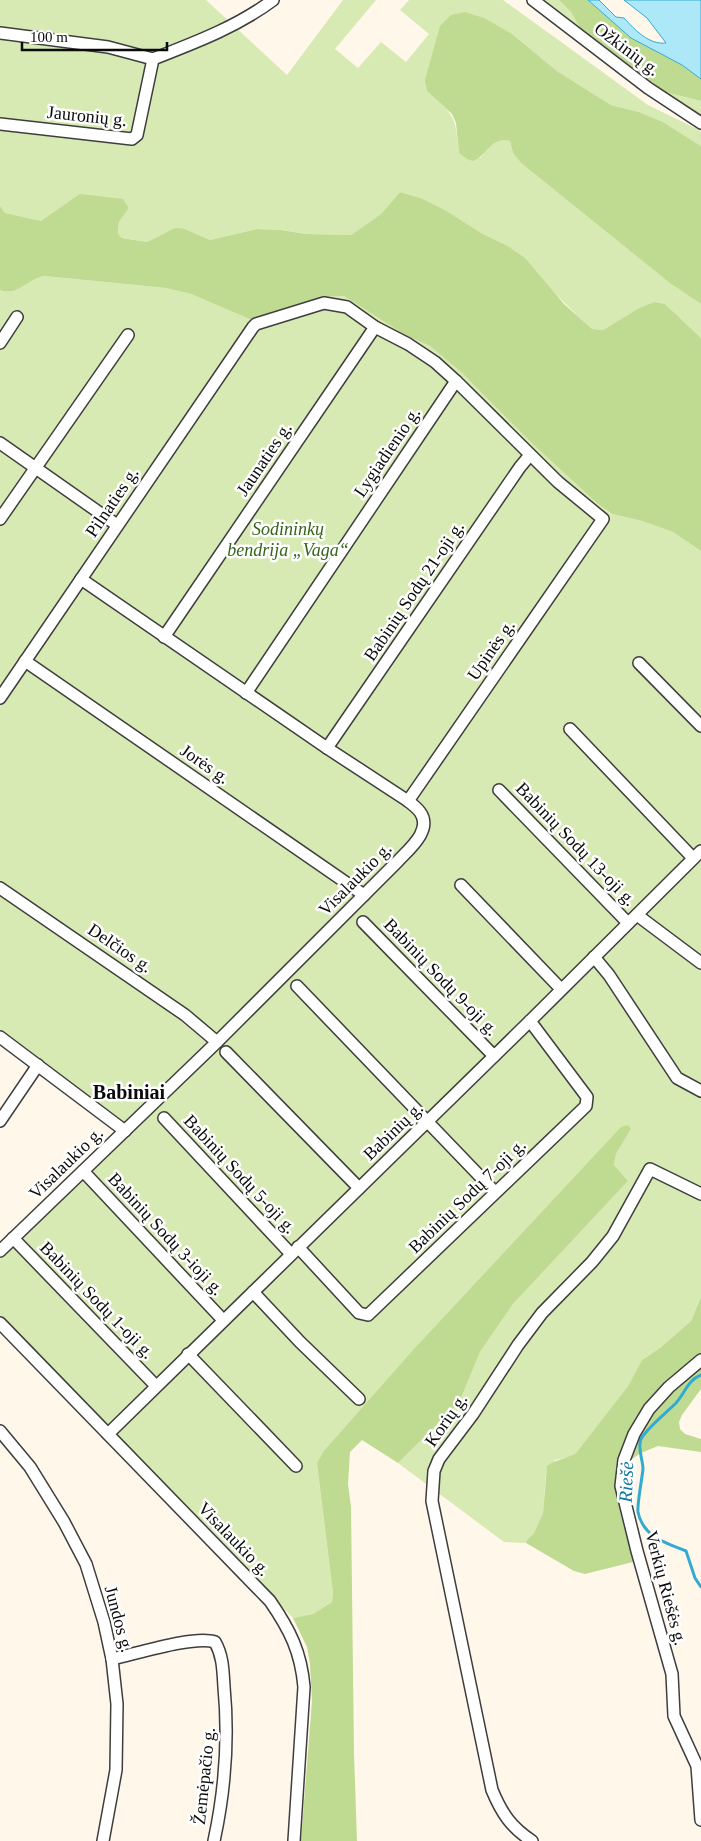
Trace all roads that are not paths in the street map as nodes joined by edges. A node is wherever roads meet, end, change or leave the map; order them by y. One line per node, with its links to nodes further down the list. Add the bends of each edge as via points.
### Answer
1 (273, 0): 4 (street, via 235,24)
2 (533, 0): 5 (street, Ožkinių g., via 648,88)
3 (0, 33): 4 (street, via 108,47)
4 (153, 60): 6 (street, Jauronių g., via 137,136 132,139)
5 (701, 123)
6 (0, 124)
7 (16, 317): 10 (street)
8 (375, 327): 11 (street, via 435,362); 16 (street, Pilnaties g., via 348,307 324,304 256,324); 18 (street, Jaunaties g.)
9 (128, 335): 14 (street)
10 (0, 343)
11 (456, 381): 13 (street); 21 (street, Lygiadienio g.)
12 (0, 443): 14 (street)
13 (530, 455): 25 (street, Babinių Sodų 21-oji g.); 27 (street, Upinės g., via 603,519)
14 (36, 468): 15 (street); 16 (street)
15 (0, 519)
16 (118, 525): 17 (street, Pilnaties g.)
17 (81, 579): 18 (street, Visalaukio g.); 19 (street, Pilnaties g.)
18 (164, 637): 21 (street, Visalaukio g.)
19 (25, 661): 22 (street, Pilnaties g.); 31 (street, Jorės g.)
20 (639, 663): 23 (street)
21 (246, 693): 25 (street, Visalaukio g.)
22 (0, 698)
23 (701, 726)
24 (570, 729): 28 (street)
25 (327, 748): 27 (street, Visalaukio g.)
26 (498, 790): 32 (street, Babinių Sodų 13-oji g.)
27 (408, 801): 31 (street, Visalaukio g., via 420,811 423,819 421,834)
28 (697, 854): 32 (street, Babinių g.)
29 (461, 885): 37 (street)
30 (0, 888): 40 (street, Delčios g., via 178,1010)
31 (364, 895): 40 (street, Visalaukio g.)
32 (633, 919): 34 (street, Babinių g.); 35 (street, Babinių Sodų 13-oji g.)
33 (363, 922): 42 (street, Babinių Sodų 9-oji g.)
34 (594, 957): 37 (street, Babinių g.); 44 (street, via 610,975 677,1078)
35 (701, 963)
36 (297, 986): 47 (street)
37 (561, 989): 38 (street, Babinių g.)
38 (530, 1021): 42 (street, Babinių g.); 51 (street, Babinių Sodų 7-oji g., via 588,1102)
39 (0, 1037): 43 (street)
40 (217, 1042): 48 (street, Visalaukio g.)
41 (226, 1052): 50 (street)
42 (494, 1056): 47 (street, Babinių g.)
43 (38, 1065): 46 (street); 48 (street)
44 (701, 1091)
45 (164, 1118): 55 (street, Babinių Sodų 5-oji g.)
46 (0, 1121)
47 (427, 1122): 50 (street, Babinių g.); 51 (street)
48 (125, 1131): 49 (street, Visalaukio g.)
49 (83, 1171): 53 (street, Visalaukio g.); 57 (street, Babinių Sodų 3-ioji g.)
50 (359, 1188): 55 (street, Babinių g.)
51 (495, 1192): 55 (street, Babinių Sodų 7-oji g., via 368,1315 359,1313)
52 (701, 1194): 71 (street, Korių g., via 650,1169 613,1236 542,1313 434,1471 432,1501 492,1790 507,1820)
53 (13, 1238): 54 (street, Visalaukio g.); 61 (street, Babinių Sodų 1-oji g.)
54 (0, 1251)
55 (294, 1251): 56 (street, Babinių g.)
56 (253, 1292): 57 (street, Babinių g.); 62 (street)
57 (224, 1320): 59 (street, Babinių g.)
58 (0, 1323): 64 (street, Visalaukio g.)
59 (188, 1354): 61 (street, Babinių g.); 65 (street)
60 (701, 1360): 67 (street, Verkių Riešės g., via 649,1409 634,1434 621,1474 621,1486 672,1674 674,1716 697,1766)
61 (156, 1386): 64 (street, Babinių g.)
62 (359, 1399)
63 (0, 1431): 66 (street, Jundos g., via 50,1497 86,1564)
64 (108, 1434): 70 (street, Visalaukio g., via 270,1601 294,1642 302,1666 304,1687)
65 (296, 1466)
66 (112, 1659): 68 (street, Jundos g., via 118,1704 116,1770); 69 (street, Žemėpačio g., via 194,1640 215,1642 221,1653 227,1721 223,1788)
67 (701, 1820)
68 (103, 1841)
69 (214, 1841)
70 (294, 1841)
71 (532, 1841)

